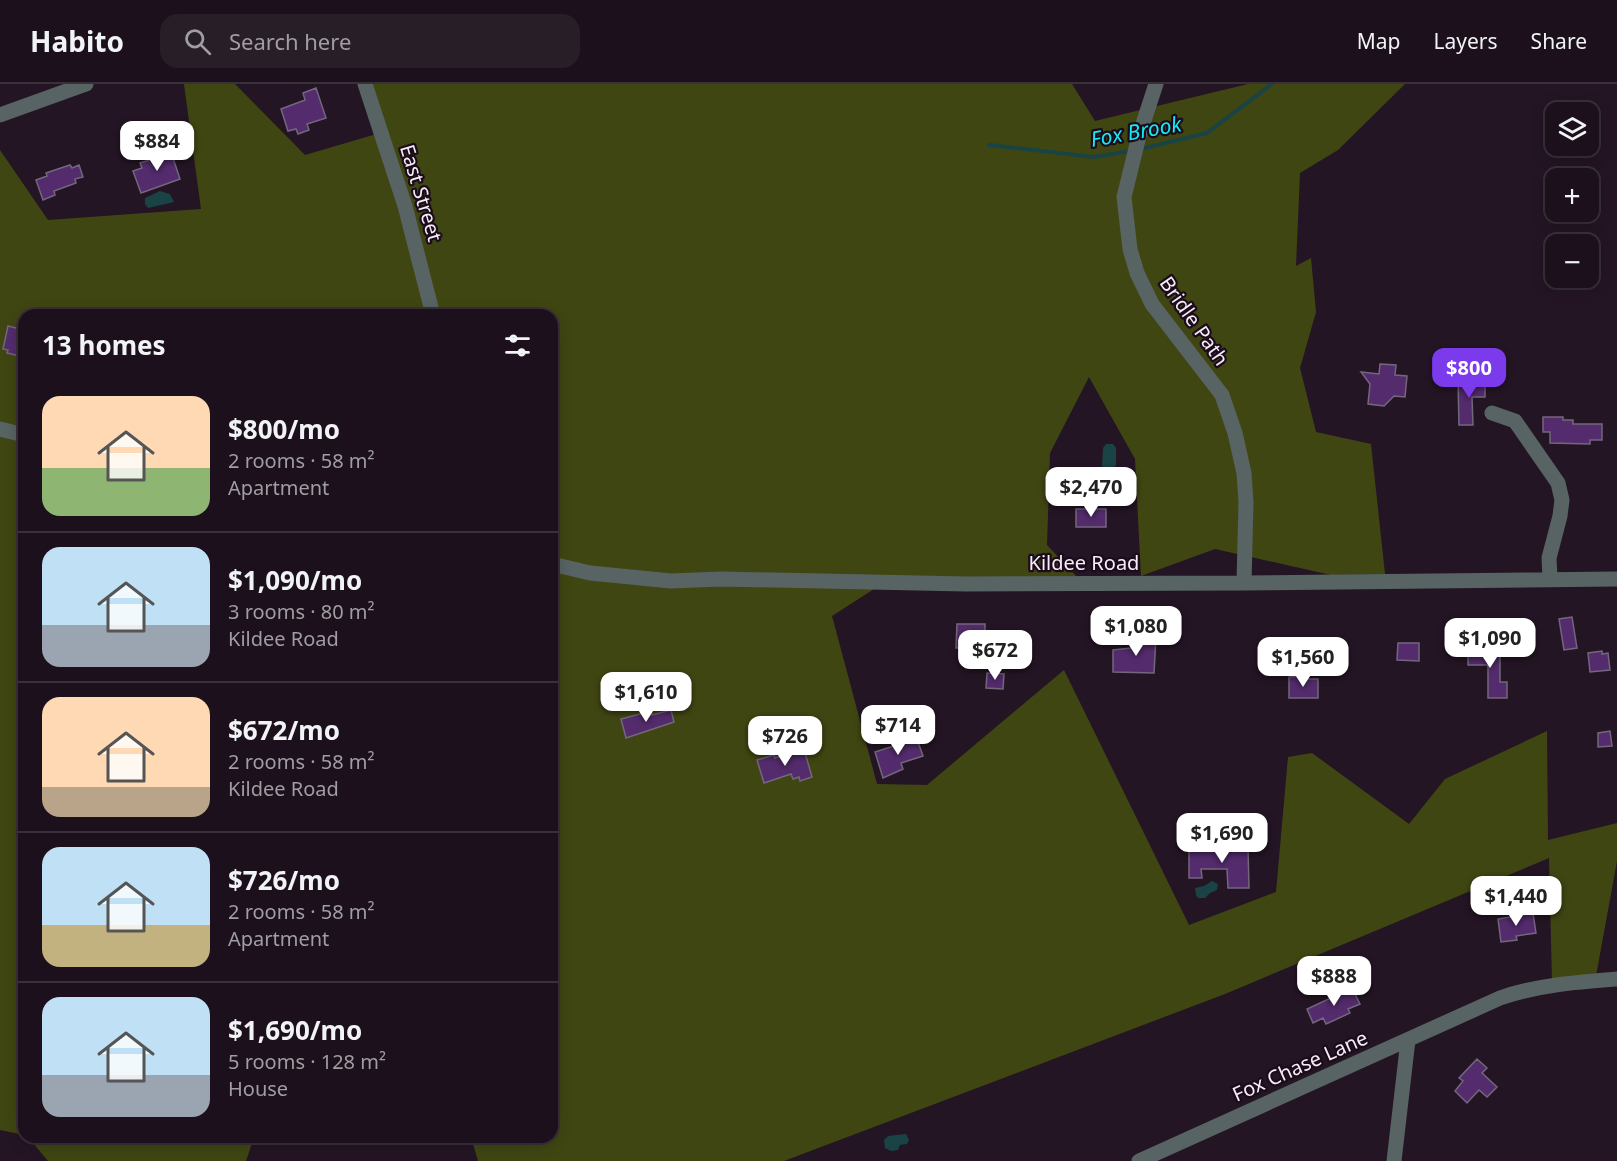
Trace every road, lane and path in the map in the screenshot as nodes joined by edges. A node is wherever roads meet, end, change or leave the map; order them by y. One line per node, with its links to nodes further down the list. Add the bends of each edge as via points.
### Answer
1 (86, 84): 4 (street)
2 (365, 84): 5 (street, East Street, via 405,206)
3 (1156, 84): 12 (street, Bridle Path, via 1124,197 1130,249 1152,304 1222,395 1235,433 1246,502)
4 (0, 115)
5 (431, 309)
6 (1492, 413): 10 (street, via 1515,421 1558,483 1562,500 1549,558)
7 (0, 429): 8 (street)
8 (18, 434)
9 (558, 565): 12 (street, Kildee Road, via 590,573 671,581)
10 (1550, 578): 11 (street, Kildee Road); 12 (street, Kildee Road)
11 (1617, 579)
12 (1244, 583)
13 (1617, 979): 14 (street, Fox Chase Lane, via 1520,991)
14 (1408, 1040): 15 (street, Fox Chase Lane); 16 (street)
15 (1139, 1161)
16 (1394, 1161)

